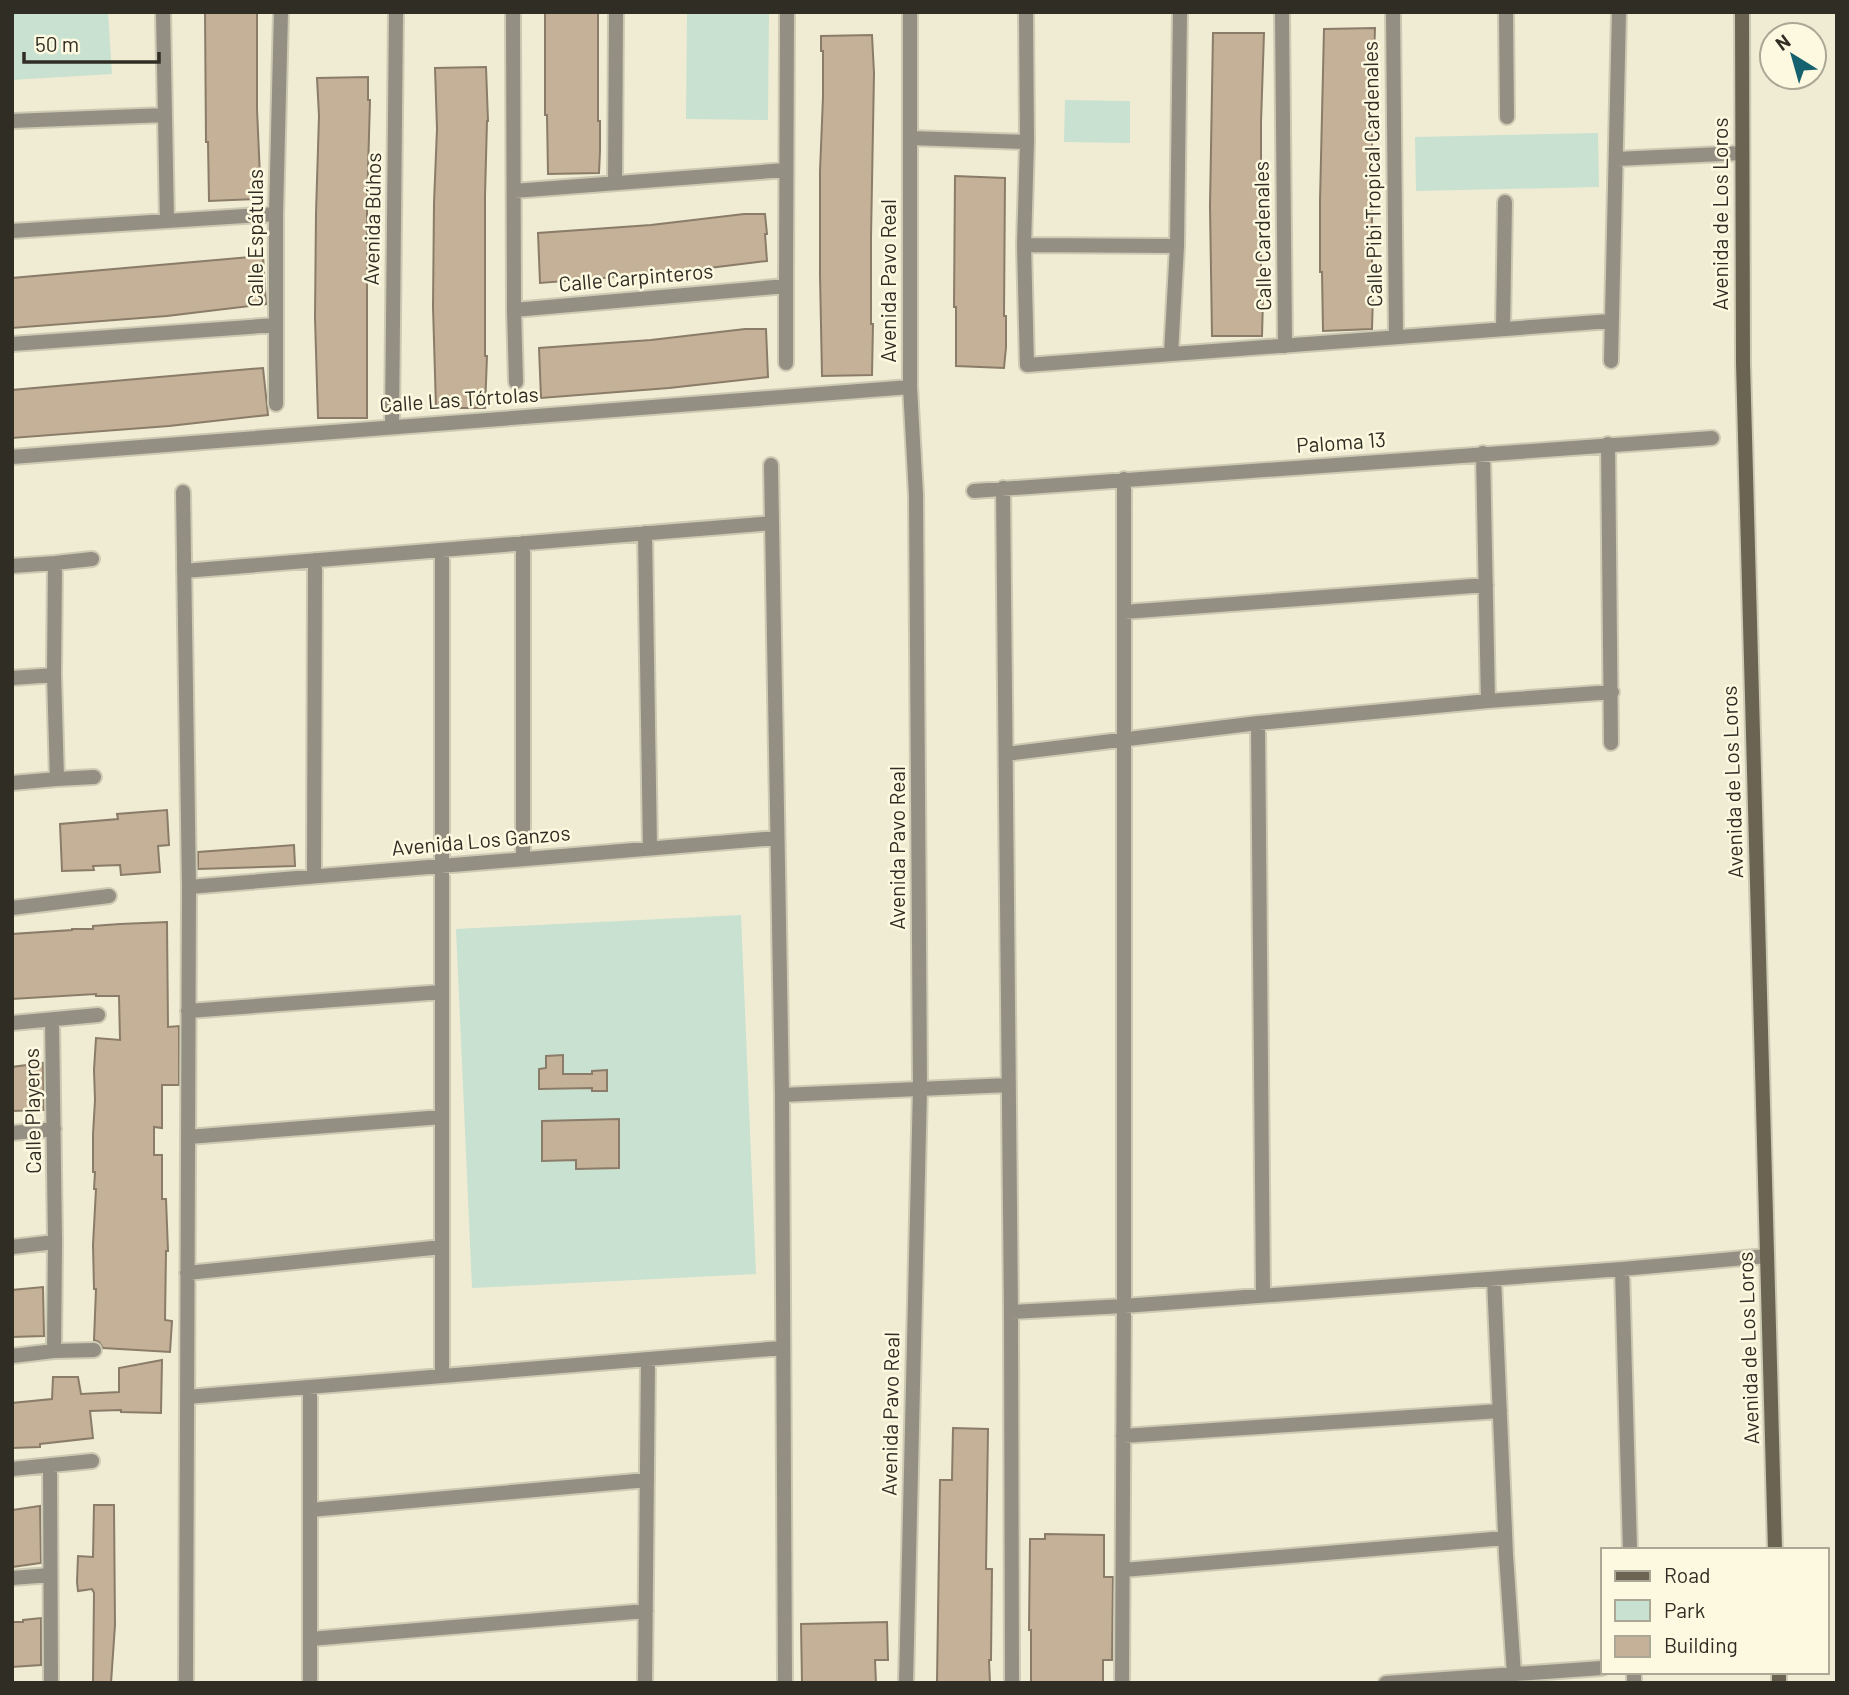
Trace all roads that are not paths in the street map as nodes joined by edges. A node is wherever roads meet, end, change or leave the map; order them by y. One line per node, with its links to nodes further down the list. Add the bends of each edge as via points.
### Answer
1 (163, 12): 15 (street)
2 (281, 12): 26 (street, Calle Espátulas)
3 (396, 12): 45 (street, Avenida Búhos)
4 (513, 12): 24 (street)
5 (615, 12): 23 (street)
6 (787, 12): 22 (street)
7 (910, 12): 18 (street, Avenida Pavo Real)
8 (1026, 12): 19 (street)
9 (1180, 12): 30 (street)
10 (1282, 12): 38 (street, Calle Cardenales)
11 (1393, 12): 36 (street, Calle Pibi Tropical Cardenales)
12 (1506, 12): 16 (street)
13 (1619, 12): 21 (street)
14 (1742, 12): 20 (main road, Avenida de Los Loros)
15 (165, 115): 17 (street); 27 (street)
16 (1507, 117)
17 (12, 121)
18 (910, 138): 19 (street); 43 (street, Avenida Pavo Real)
19 (1027, 142): 29 (street)
20 (1742, 153): 21 (street); 100 (main road, Avenida de Los Loros, via 1743,363)
21 (1616, 159): 33 (street)
22 (786, 170): 23 (street); 31 (street)
23 (615, 183): 24 (street)
24 (514, 191): 32 (street)
25 (1505, 202): 35 (street)
26 (276, 214): 27 (street); 34 (street, Calle Espátulas)
27 (167, 221): 28 (street)
28 (12, 231)
29 (1024, 245): 30 (street); 39 (street, via 1027,365)
30 (1178, 246): 39 (street)
31 (786, 286): 32 (street, Calle Carpinteros); 41 (street)
32 (514, 310): 42 (street)
33 (1611, 321): 35 (street, Calle Pibi Tropical Cardenales); 40 (street)
34 (276, 325): 37 (street, Calle Espátulas); 44 (street)
35 (1503, 329): 36 (street, Calle Pibi Tropical Cardenales)
36 (1396, 336): 38 (street, Calle Pibi Tropical Cardenales)
37 (12, 344)
38 (1286, 346): 39 (street)
39 (1171, 354)
40 (1611, 361)
41 (786, 363)
42 (516, 382)
43 (910, 387): 45 (street, Calle Las Tórtolas); 91 (street, Avenida Pavo Real, via 916,495)
44 (276, 404)
45 (392, 426): 49 (street, Calle Las Tórtolas)
46 (1712, 438): 47 (street, Paloma 13)
47 (1608, 444): 48 (street, Paloma 13); 68 (street)
48 (1483, 453): 51 (street, Paloma 13); 64 (street)
49 (12, 457)
50 (771, 465): 55 (street)
51 (1124, 480): 52 (street, Paloma 13); 65 (street)
52 (1003, 488): 53 (street, Paloma 13); 73 (street)
53 (974, 491)
54 (183, 492): 63 (street)
55 (772, 523): 56 (street); 77 (street)
56 (645, 533): 57 (street); 78 (street)
57 (523, 543): 58 (street); 79 (street)
58 (443, 550): 60 (street); 80 (street)
59 (92, 559): 61 (street)
60 (315, 561): 63 (street); 81 (street)
61 (55, 563): 62 (street); 66 (street)
62 (12, 566)
63 (184, 571): 82 (street)
64 (1486, 586): 65 (street); 69 (street)
65 (1124, 612): 71 (street)
66 (54, 675): 67 (street); 75 (street)
67 (12, 678)
68 (1612, 692): 69 (street); 72 (street)
69 (1488, 701): 70 (street)
70 (1258, 723): 71 (street); 104 (street)
71 (1124, 739): 73 (street); 105 (street)
72 (1611, 743)
73 (1006, 754): 90 (street)
74 (94, 777): 75 (street)
75 (57, 779): 76 (street)
76 (12, 783)
77 (777, 838): 78 (street, Avenida Los Ganzos); 92 (street)
78 (650, 848): 79 (street, Avenida Los Ganzos)
79 (523, 859): 80 (street, Avenida Los Ganzos)
80 (442, 866): 81 (street, Avenida Los Ganzos); 85 (street)
81 (314, 876): 82 (street, Avenida Los Ganzos)
82 (188, 887): 86 (street)
83 (109, 896): 84 (street)
84 (12, 908)
85 (442, 992): 86 (street); 93 (street)
86 (188, 1011): 96 (street)
87 (98, 1015): 88 (street)
88 (52, 1020): 89 (street, Calle Playeros); 94 (street, Calle Playeros)
89 (12, 1023)
90 (1009, 1084): 91 (street); 106 (street)
91 (920, 1088): 92 (street); 137 (street, Avenida Pavo Real)
92 (782, 1095): 107 (street)
93 (442, 1117): 96 (street); 99 (street)
94 (54, 1129): 95 (street); 97 (street, Calle Playeros)
95 (12, 1133)
96 (188, 1136): 102 (street)
97 (55, 1242): 98 (street); 109 (street, Calle Playeros)
98 (12, 1247)
99 (442, 1247): 102 (street); 112 (street)
100 (1767, 1256): 101 (street); 124 (main road, Avenida de Los Loros)
101 (1622, 1269): 103 (street); 123 (street)
102 (187, 1273): 114 (street)
103 (1494, 1279): 104 (street); 115 (street)
104 (1263, 1295): 105 (street)
105 (1124, 1306): 106 (street); 116 (street)
106 (1011, 1312): 138 (street)
107 (782, 1348): 111 (street); 136 (street)
108 (94, 1350): 109 (street)
109 (54, 1352): 110 (street)
110 (12, 1356)
111 (648, 1359): 112 (street); 120 (street)
112 (442, 1376): 113 (street)
113 (310, 1387): 114 (street); 121 (street)
114 (187, 1396): 133 (street)
115 (1500, 1411): 116 (street); 122 (street)
116 (1123, 1436): 125 (street)
117 (92, 1461): 118 (street)
118 (50, 1465): 119 (street); 126 (street)
119 (12, 1469)
120 (647, 1480): 121 (street); 128 (street)
121 (310, 1510): 129 (street)
122 (1505, 1538): 125 (street); 131 (street)
123 (1630, 1548)
124 (1775, 1548)
125 (1123, 1570): 139 (street)
126 (50, 1575): 127 (street); 132 (street)
127 (12, 1578)
128 (646, 1611): 129 (street); 135 (street)
129 (310, 1639): 134 (street)
130 (1601, 1668): 131 (street)
131 (1514, 1674): 140 (street)
132 (51, 1683)
133 (186, 1683)
134 (310, 1683)
135 (646, 1683)
136 (785, 1683)
137 (905, 1683)
138 (1012, 1683)
139 (1122, 1683)
140 (1386, 1683)

